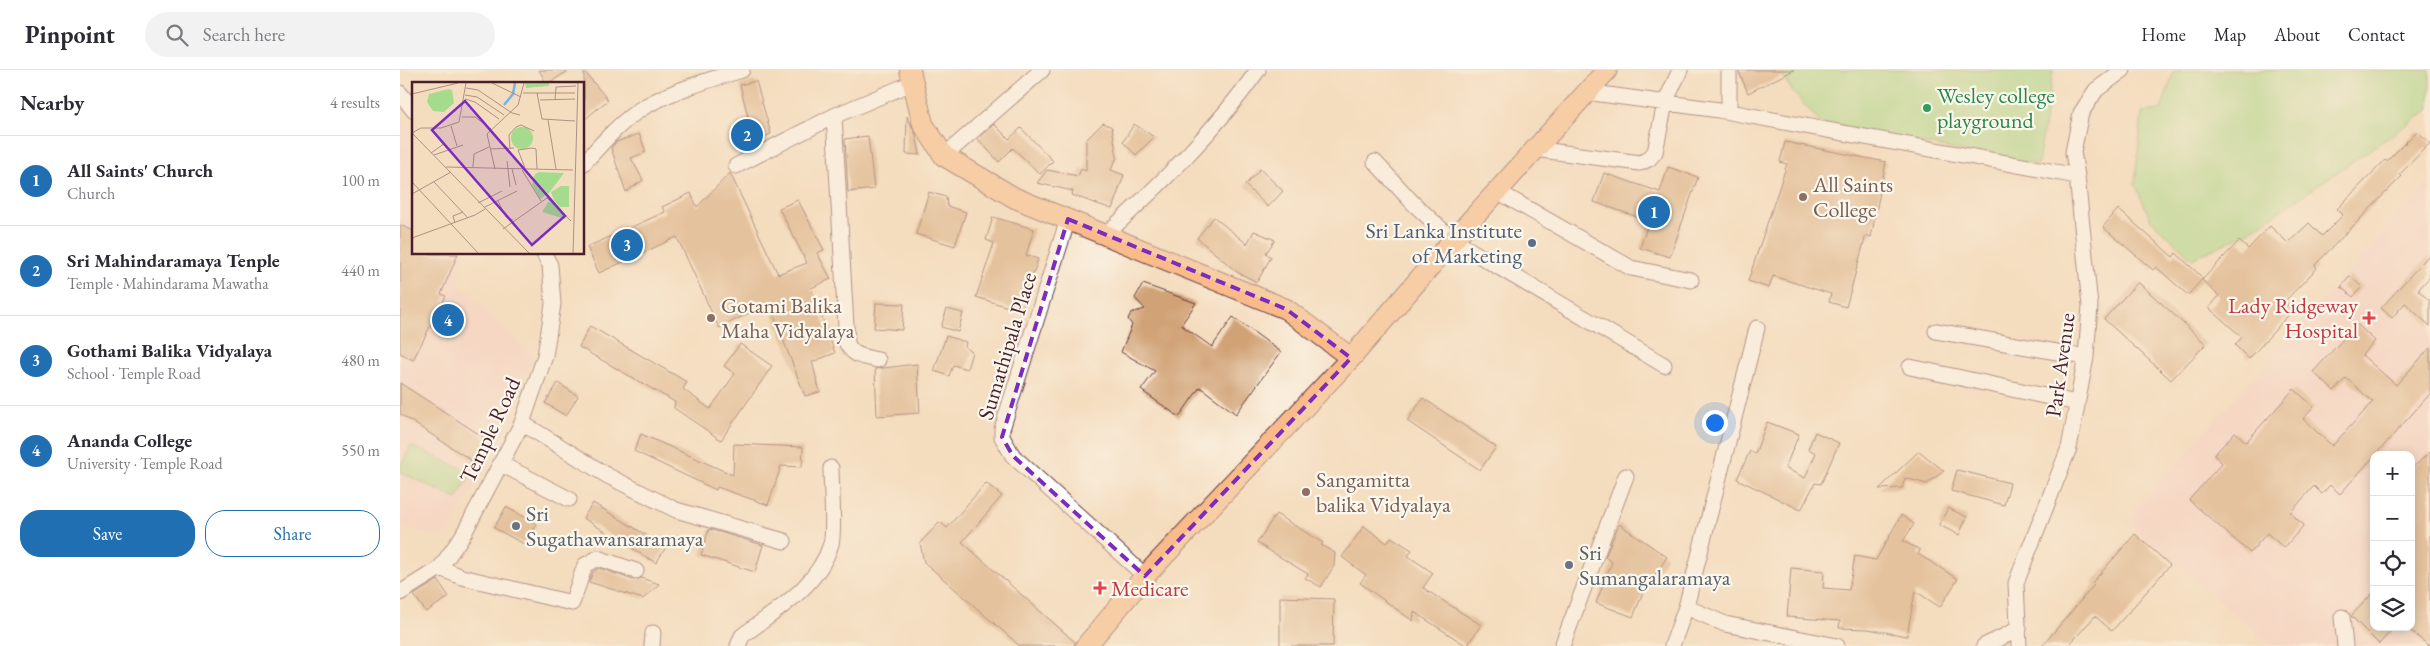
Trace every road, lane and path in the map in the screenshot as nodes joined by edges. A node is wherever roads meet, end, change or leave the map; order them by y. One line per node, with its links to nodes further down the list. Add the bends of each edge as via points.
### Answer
1 (742, 70): 17 (street, via 700,83 644,107)
2 (1042, 70): 16 (street)
3 (1258, 70): 23 (street, via 1235,103)
4 (1607, 70): 9 (main road)
5 (1680, 70): 11 (street)
6 (1729, 70): 13 (street)
7 (2114, 73): 20 (street, Park Avenue, via 2096,90 2081,113 2073,152)
8 (911, 76): 14 (street); 16 (main road, via 923,124)
9 (1586, 92): 11 (street); 15 (main road)
10 (400, 93): 12 (street)
11 (1665, 103): 13 (street); 15 (street, via 1655,152 1640,163)
12 (412, 108)
13 (1729, 112): 20 (street)
14 (834, 116): 19 (street); 31 (street, via 847,344 857,356)
15 (1534, 150): 21 (main road)
16 (944, 156): 22 (main road, via 1015,198)
17 (585, 161)
18 (1375, 162): 24 (street)
19 (736, 166)
20 (2077, 176): 29 (street, Park Avenue, via 2090,306)
21 (1497, 191): 24 (main road); 26 (street, via 1631,268)
22 (1068, 219): 23 (main road); 43 (street, Sumathipala Place, via 1002,437 1013,456)
23 (1105, 235): 30 (main road, via 1286,309)
24 (1453, 240): 30 (main road); 32 (street)
25 (545, 255): 35 (street, Temple Road, via 550,265 553,304 545,356)
26 (1691, 280)
27 (1757, 328): 45 (street)
28 (1936, 331): 29 (street)
29 (2086, 357): 34 (street, Park Avenue)
30 (1351, 358): 43 (main road)
31 (878, 360)
32 (1664, 365)
33 (1910, 367): 34 (street)
34 (2078, 403): 47 (street, Park Avenue, via 2068,448 2016,583)
35 (522, 423): 36 (street, Temple Road); 40 (street, via 608,476 676,510)
36 (501, 464): 39 (street); 41 (street, Temple Road, via 463,535)
37 (831, 468): 48 (street, via 831,544 818,569 800,593 742,636)
38 (1626, 476): 50 (street)
39 (568, 499)
40 (784, 540)
41 (440, 568): 42 (street, via 462,577 572,602 585,565 598,558); 44 (street, Temple Road)
42 (636, 571)
43 (1145, 576): 49 (main road)
44 (400, 593)
45 (1686, 607): 51 (street); 52 (street, via 1725,624)
46 (2342, 617): 55 (street)
47 (2018, 629): 53 (street); 54 (street, Park Avenue)
48 (738, 646)
49 (1086, 646)
50 (1562, 646)
51 (1672, 646)
52 (1837, 646)
53 (1984, 646)
54 (2019, 646)
55 (2345, 646)

